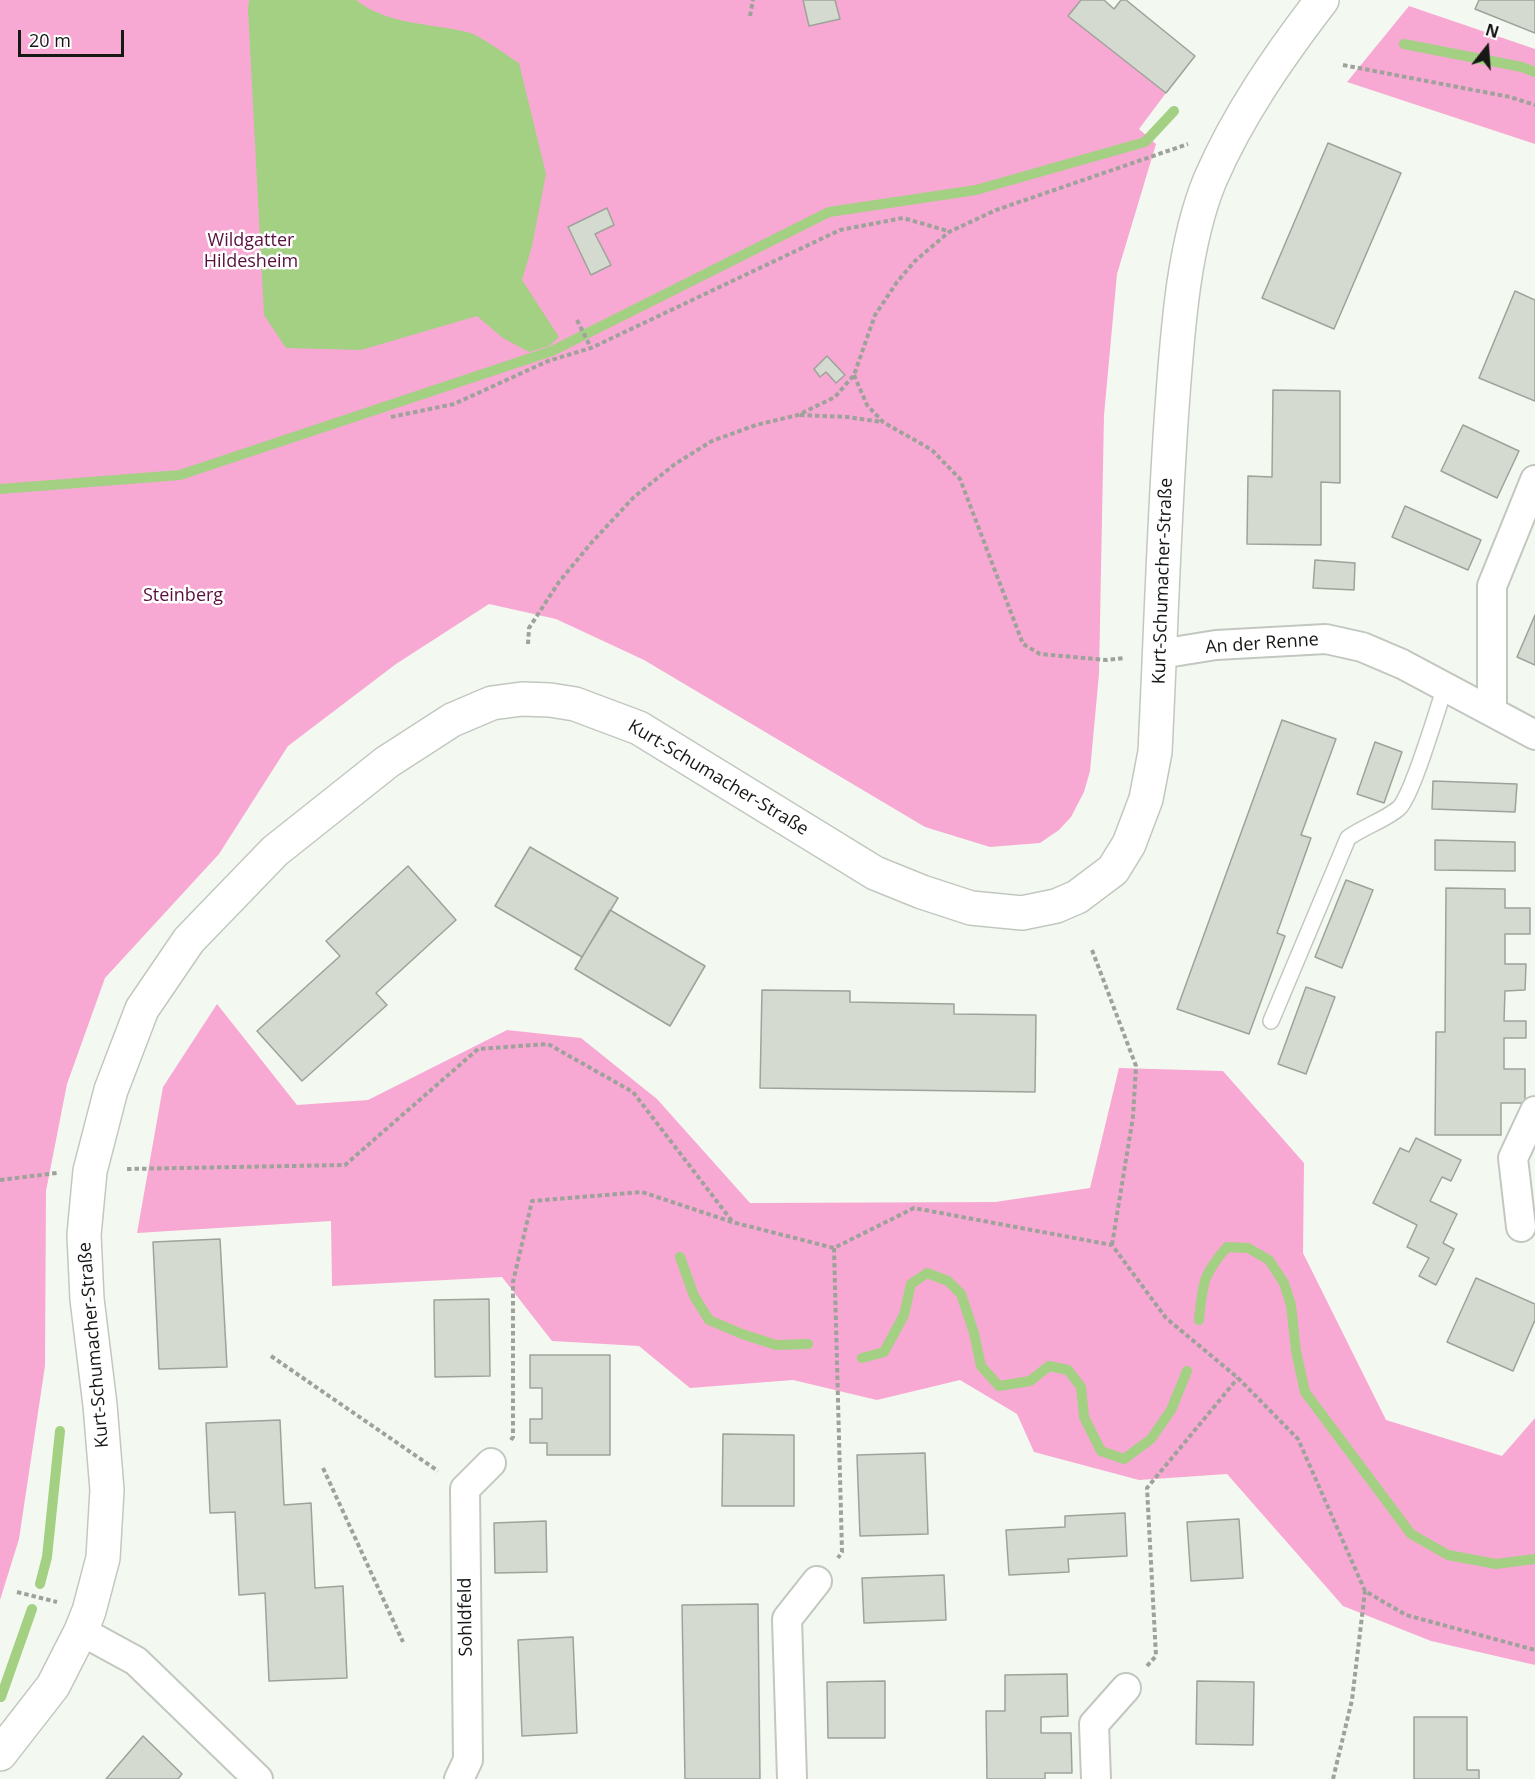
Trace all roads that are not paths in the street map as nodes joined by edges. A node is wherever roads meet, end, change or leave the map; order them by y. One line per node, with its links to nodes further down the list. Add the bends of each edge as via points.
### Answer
1 (1322, 0): 3 (street, Kurt-Schumacher-Straße, via 1269,72 1235,130 1210,182 1194,231 1173,388)
2 (1535, 480): 5 (street, via 1492,586)
3 (1160, 654): 4 (street, An der Renne, via 1216,645 1326,639 1362,646); 12 (street, Kurt-Schumacher-Straße, via 1155,752 1146,799 1129,844 1113,870 1077,897 1056,906 1022,913 971,908 922,892 875,873 639,728 575,704 522,699 492,703 452,720 387,762 275,851 189,940 142,1009 111,1090 90,1171 84,1235 87,1299 107,1490 103,1558)
4 (1446, 687): 5 (street, An der Renne); 7 (lane, via 1402,806 1348,838)
5 (1492, 712): 6 (street, An der Renne)
6 (1535, 735)
7 (1271, 1021)
8 (1535, 1111): 9 (street, via 1513,1158)
9 (1521, 1227)
10 (491, 1463): 16 (street, Sohldfeld, via 465,1490 468,1760)
11 (817, 1581): 17 (street, via 787,1619)
12 (81, 1631): 14 (street, Kurt-Schumacher-Straße, via 53,1686); 15 (street, via 136,1661)
13 (1126, 1688): 18 (street, via 1094,1724)
14 (0, 1754)
15 (258, 1779)
16 (459, 1779)
17 (792, 1779)
18 (1096, 1779)

